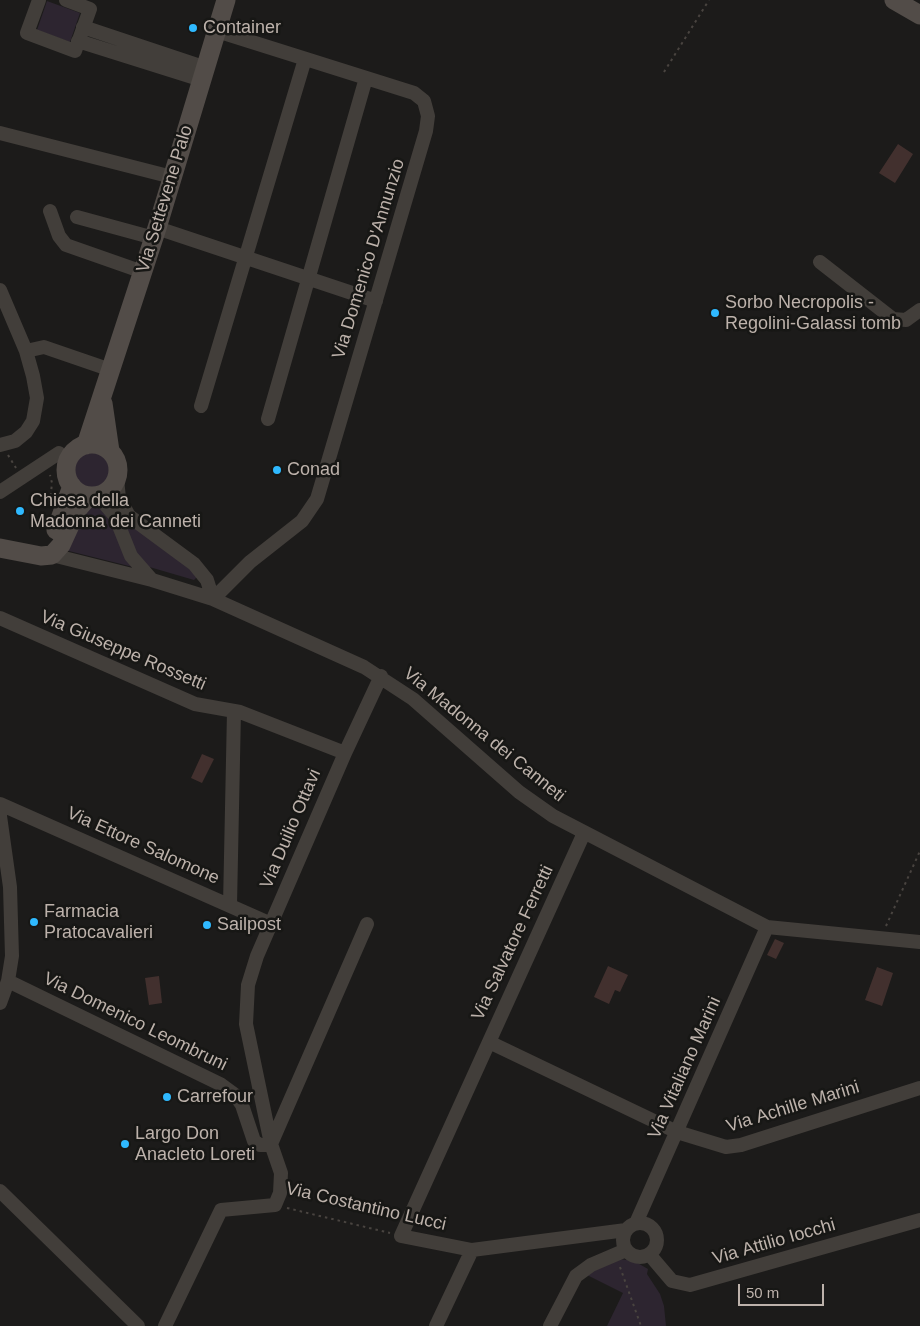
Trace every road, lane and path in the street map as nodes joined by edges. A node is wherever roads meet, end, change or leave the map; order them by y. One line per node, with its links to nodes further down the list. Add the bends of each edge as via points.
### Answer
1 (39, 0): 9 (street, via 27,33 74,50)
2 (66, 0): 7 (street, via 90,9)
3 (226, 0): 8 (street, Via Settevene Palo)
4 (709, 0): 11 (path)
5 (894, 0): 6 (street)
6 (920, 15)
7 (84, 27): 9 (street); 12 (street)
8 (217, 31): 10 (street, Via Domenico D'Annunzio); 12 (street, Via Settevene Palo)
9 (78, 41): 12 (street)
10 (305, 59): 13 (street, Via Domenico D'Annunzio); 19 (street)
11 (664, 72)
12 (204, 74): 15 (street, Via Settevene Palo)
13 (366, 78): 22 (street); 24 (street, Via Domenico D'Annunzio, via 418,95 426,104 428,116)
14 (0, 133): 15 (street)
15 (172, 177): 18 (street, Via Settevene Palo)
16 (50, 211): 21 (street, via 59,236 69,247)
17 (77, 217): 18 (street)
18 (156, 233): 19 (street); 21 (street, Via Settevene Palo)
19 (245, 257): 22 (street); 29 (street)
20 (820, 262): 25 (street, via 893,319 906,320)
21 (143, 272): 27 (street, Via Settevene Palo)
22 (308, 278): 24 (street); 30 (street)
23 (0, 290): 26 (street)
24 (376, 301): 45 (street, Via Domenico D'Annunzio, via 314,504 302,521 250,562)
25 (920, 310)
26 (26, 351): 27 (street, via 44,347); 32 (street, via 35,386 35,415 24,436)
27 (111, 370): 28 (street, Via Settevene Palo)
28 (102, 397): 31 (street, Via Settevene Palo); 33 (street, Via Settevene Palo)
29 (201, 406)
30 (268, 419)
31 (86, 445): 33 (street, via 97,445); 37 (street, via 68,460 66,472)
32 (2, 446): 35 (path)
33 (110, 451): 36 (street, via 117,462)
34 (55, 456): 35 (street); 40 (path, via 49,470 52,482 49,504)
35 (22, 478): 38 (street)
36 (117, 479): 39 (street, via 109,490); 45 (street, via 119,498 129,516 194,564 207,580)
37 (72, 486): 39 (street, via 78,492); 40 (street)
38 (0, 492)
39 (93, 496): 43 (street, via 74,515 61,545); 44 (street, via 116,516 134,560)
40 (62, 513): 41 (street, via 52,537 44,544 30,544)
41 (0, 536)
42 (0, 548): 43 (street, via 41,556)
43 (52, 554): 44 (street, Via Madonna dei Canneti)
44 (152, 580): 45 (street, Via Madonna dei Canneti)
45 (213, 599): 47 (street, Via Madonna dei Canneti)
46 (0, 618): 48 (street, Via Giuseppe Rossetti, via 195,704)
47 (381, 676): 49 (street, Via Duilio Ottavi); 52 (street, Via Madonna dei Canneti, via 414,698 524,795)
48 (234, 711): 49 (street, Via Giuseppe Rossetti); 54 (street)
49 (345, 753): 55 (street, Via Duilio Ottavi)
50 (0, 804): 54 (street, Via Ettore Salomone)
51 (0, 816): 60 (street, via 10,887)
52 (584, 832): 57 (street, Via Madonna dei Canneti); 63 (street, Via Salvatore Ferretti)
53 (920, 851): 58 (path)
54 (230, 905): 55 (street, Via Ettore Salomone)
55 (271, 924): 66 (street, Via Duilio Ottavi, via 250,976 246,1018)
56 (367, 924): 66 (street)
57 (767, 927): 58 (street, Via Madonna dei Canneti); 65 (street, Via Vitaliano Marini)
58 (881, 938): 59 (street, Via Madonna dei Canneti)
59 (920, 942)
60 (6, 954): 61 (street)
61 (8, 981): 62 (street); 66 (street, Via Domenico Leombruni, via 214,1080 239,1100 254,1140 260,1145)
62 (0, 1003)
63 (489, 1042): 65 (street, Via Salvatore Ferretti); 71 (street)
64 (920, 1088): 65 (street, Via Achille Marini, via 737,1146 716,1146)
65 (677, 1132): 70 (street, Via Vitaliano Marini)
66 (271, 1144): 68 (street, Via Duilio Ottavi, via 282,1180)
67 (0, 1191): 75 (street)
68 (275, 1205): 71 (path, Via Costantino Lucci); 76 (street, Via Costantino Lucci, via 221,1210)
69 (920, 1220): 74 (street, Via Attilio Iocchi, via 690,1285 672,1281)
70 (631, 1227): 72 (street, Via Costantino Lucci); 73 (street); 74 (street, via 648,1225 655,1233 656,1245)
71 (401, 1236): 72 (street, Via Costantino Lucci)
72 (472, 1250): 77 (street)
73 (620, 1252): 74 (street, via 634,1256); 78 (street, via 576,1276); 79 (path)
74 (649, 1254)
75 (138, 1326)
76 (165, 1326)
77 (436, 1326)
78 (550, 1326)
79 (641, 1326)

